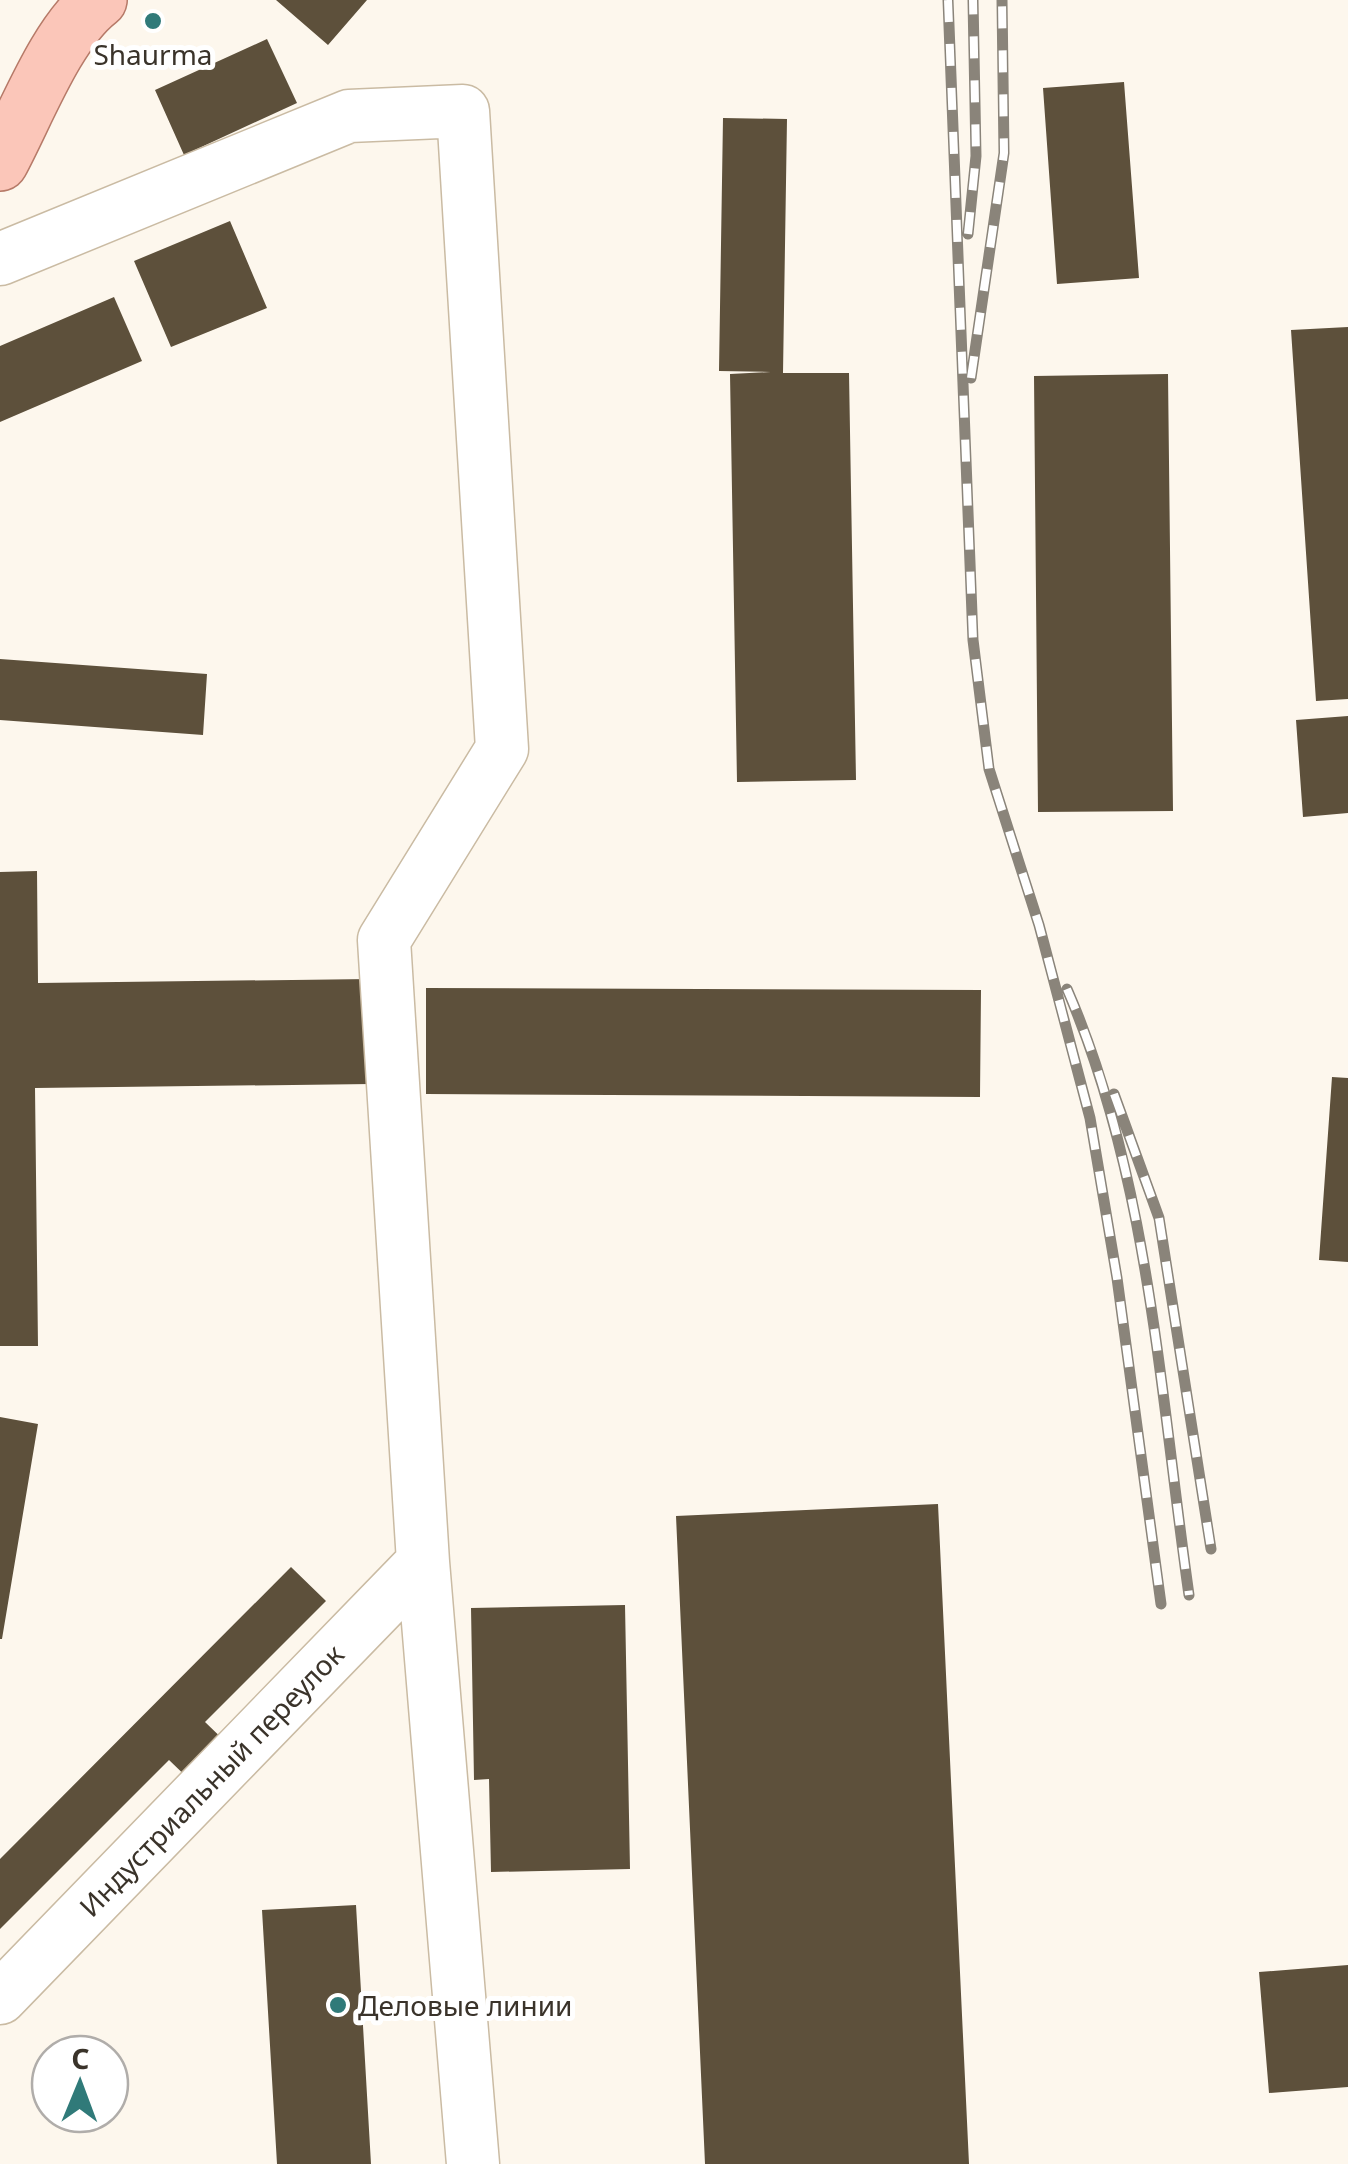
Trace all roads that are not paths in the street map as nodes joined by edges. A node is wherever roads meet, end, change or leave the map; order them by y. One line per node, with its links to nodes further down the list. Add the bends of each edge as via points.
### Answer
1 (62, 0): 3 (main road, via 43,17)
2 (99, 0): 4 (main road, via 68,36)
3 (0, 94)
4 (0, 163)
5 (0, 259): 6 (street, via 350,116 463,112 502,749 384,940)
6 (422, 1562): 7 (street, Индустриальный переулок); 8 (street)
7 (0, 1998)
8 (474, 2164)

